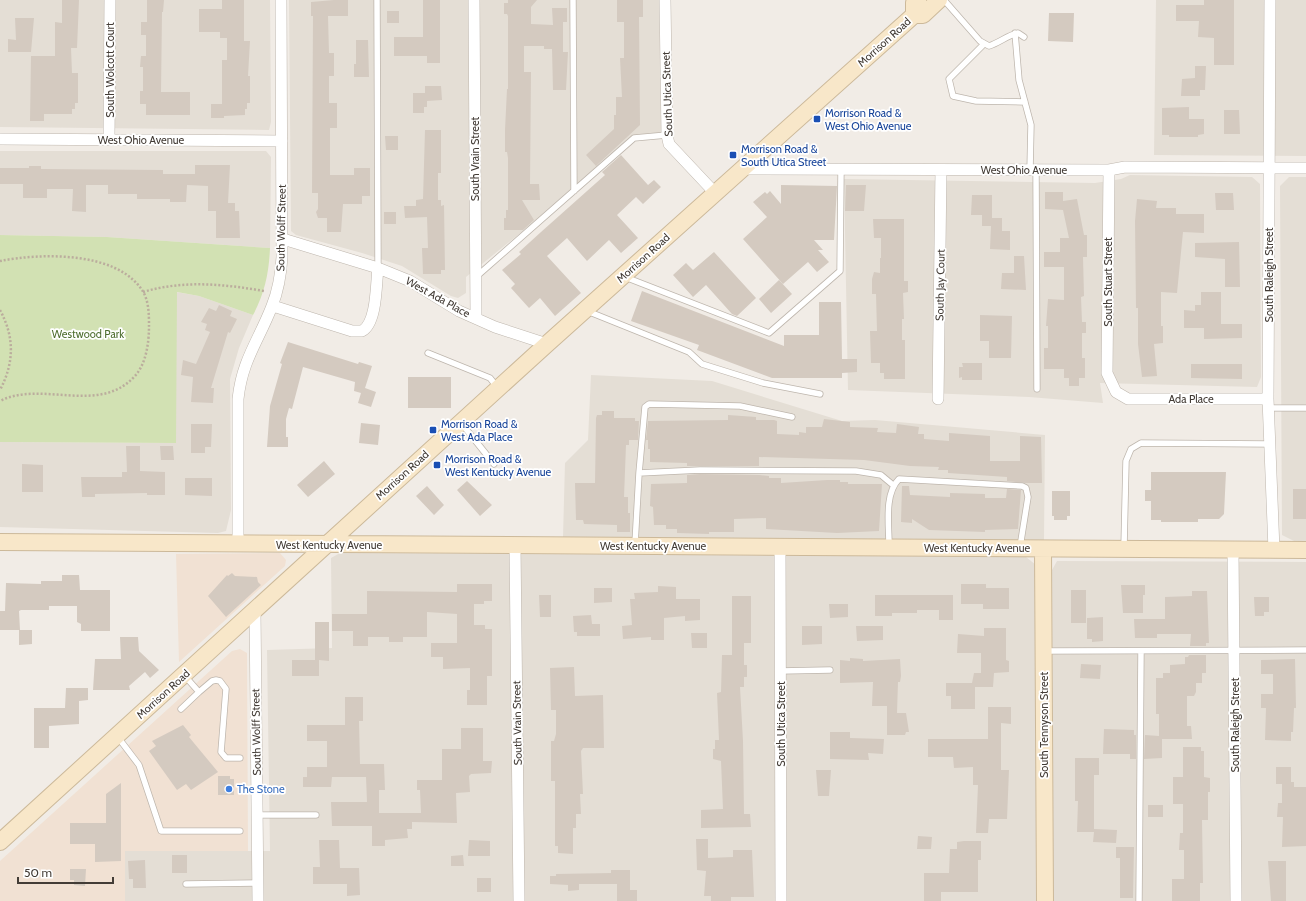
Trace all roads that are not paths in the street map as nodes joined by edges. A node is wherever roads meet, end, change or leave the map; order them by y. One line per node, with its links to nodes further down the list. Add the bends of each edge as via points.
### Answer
1 (110, 0): 17 (street, South Wolcott Court)
2 (281, 0): 18 (street, South Wolff Street)
3 (377, 0): 29 (lane)
4 (474, 0): 31 (street, South Vrain Street)
5 (573, 0): 26 (lane)
6 (665, 0): 15 (street, South Utica Street)
7 (940, 0): 10 (street, Morrison Road, via 923,15)
8 (944, 0): 13 (lane)
9 (1270, 0): 19 (street, South Raleigh Street)
10 (916, 7): 21 (street, Morrison Road)
11 (1015, 34): 12 (lane); 13 (lane, via 999,43 989,46); 14 (lane, via 1019,80)
12 (1024, 37)
13 (984, 44): 14 (lane, via 949,79 953,96 976,101)
14 (1025, 102): 24 (lane, via 1031,125)
15 (667, 135): 26 (lane, via 634,138); 27 (street, South Utica Street, via 669,144)
16 (0, 139): 17 (street, West Ohio Avenue)
17 (109, 140): 18 (street, West Ohio Avenue)
18 (282, 141): 28 (street, South Wolff Street)
19 (1269, 167): 20 (street, West Ohio Avenue); 25 (street, West Ohio Avenue, via 1125,167); 42 (street, South Raleigh Street)
20 (1306, 168)
21 (742, 169): 22 (street, West Ohio Avenue); 27 (street, Morrison Road)
22 (842, 170): 23 (street, West Ohio Avenue); 30 (lane, via 840,271 769,333)
23 (941, 170): 24 (street, West Ohio Avenue); 41 (street, South Jay Court)
24 (1033, 170): 25 (street, West Ohio Avenue); 38 (lane)
25 (1109, 170): 39 (street, South Stuart Street, via 1107,372)
26 (574, 191): 31 (lane)
27 (715, 193): 30 (street, Morrison Road)
28 (283, 239): 29 (street, West Ada Place); 32 (street, South Wolff Street, via 281,269)
29 (378, 268): 32 (street, via 372,317 362,331 352,331); 34 (street, West Ada Place, via 410,281 459,311)
30 (623, 276): 33 (street, Morrison Road)
31 (475, 277): 34 (street, South Vrain Street)
32 (272, 306): 51 (street, South Wolff Street, via 240,381)
33 (585, 310): 35 (street, Morrison Road); 40 (lane, via 689,352 702,364 763,383)
34 (476, 318): 35 (street, West Ada Place, via 494,327)
35 (547, 344): 37 (street, Morrison Road)
36 (428, 353): 37 (lane, via 490,378)
37 (499, 388): 45 (street, Morrison Road)
38 (1037, 390)
39 (1116, 392): 42 (street, Ada Place, via 1128,399)
40 (820, 394)
41 (938, 399)
42 (1268, 404): 43 (lane); 46 (street, South Raleigh Street)
43 (1306, 408)
44 (792, 417): 48 (lane, via 740,406 649,404 645,407 643,418)
45 (461, 422): 47 (lane); 52 (street, Morrison Road)
46 (1269, 444): 59 (lane, via 1141,443 1131,449 1126,462); 61 (street, South Raleigh Street)
47 (494, 464)
48 (639, 473): 49 (lane, via 700,470 856,471 881,476); 54 (lane)
49 (893, 485): 56 (lane, via 890,495); 57 (lane, via 899,479 1022,486 1026,488 1028,498)
50 (0, 542): 51 (street, West Kentucky Avenue)
51 (238, 545): 52 (street, West Kentucky Avenue)
52 (325, 545): 53 (street, West Kentucky Avenue); 63 (street, Morrison Road)
53 (515, 546): 54 (street, West Kentucky Avenue); 82 (street, South Vrain Street)
54 (635, 546): 55 (street, West Kentucky Avenue)
55 (780, 547): 56 (street, West Kentucky Avenue); 69 (street, South Utica Street)
56 (889, 548): 57 (street, West Kentucky Avenue)
57 (1020, 548): 58 (street, West Kentucky Avenue)
58 (1043, 548): 59 (street, West Kentucky Avenue); 66 (street, South Tennyson Street)
59 (1124, 549): 60 (street, West Kentucky Avenue)
60 (1233, 550): 61 (street, West Kentucky Avenue); 64 (street, South Raleigh Street)
61 (1274, 550): 62 (street, West Kentucky Avenue)
62 (1306, 550)
63 (255, 611): 70 (street, Morrison Road); 75 (street, South Wolff Street)
64 (1234, 650): 65 (lane); 67 (lane); 86 (street, South Raleigh Street)
65 (1306, 650)
66 (1044, 651): 67 (lane); 84 (street, South Tennyson Street)
67 (1141, 651): 85 (lane)
68 (830, 670): 69 (lane)
69 (780, 671): 83 (street, South Utica Street)
70 (184, 675): 71 (lane); 73 (street, Morrison Road)
71 (199, 692): 72 (lane); 74 (lane, via 212,681 216,680 223,684 226,689 221,752 226,758)
72 (181, 709)
73 (116, 736): 77 (lane, via 139,764 161,832); 78 (street, Morrison Road)
74 (240, 758)
75 (257, 815): 76 (lane); 79 (street, South Wolff Street)
76 (316, 815)
77 (240, 831)
78 (0, 842)
79 (258, 883): 80 (lane); 81 (street, South Wolff Street)
80 (186, 884)
81 (258, 901)
82 (519, 901)
83 (781, 901)
84 (1045, 901)
85 (1139, 901)
86 (1236, 901)

